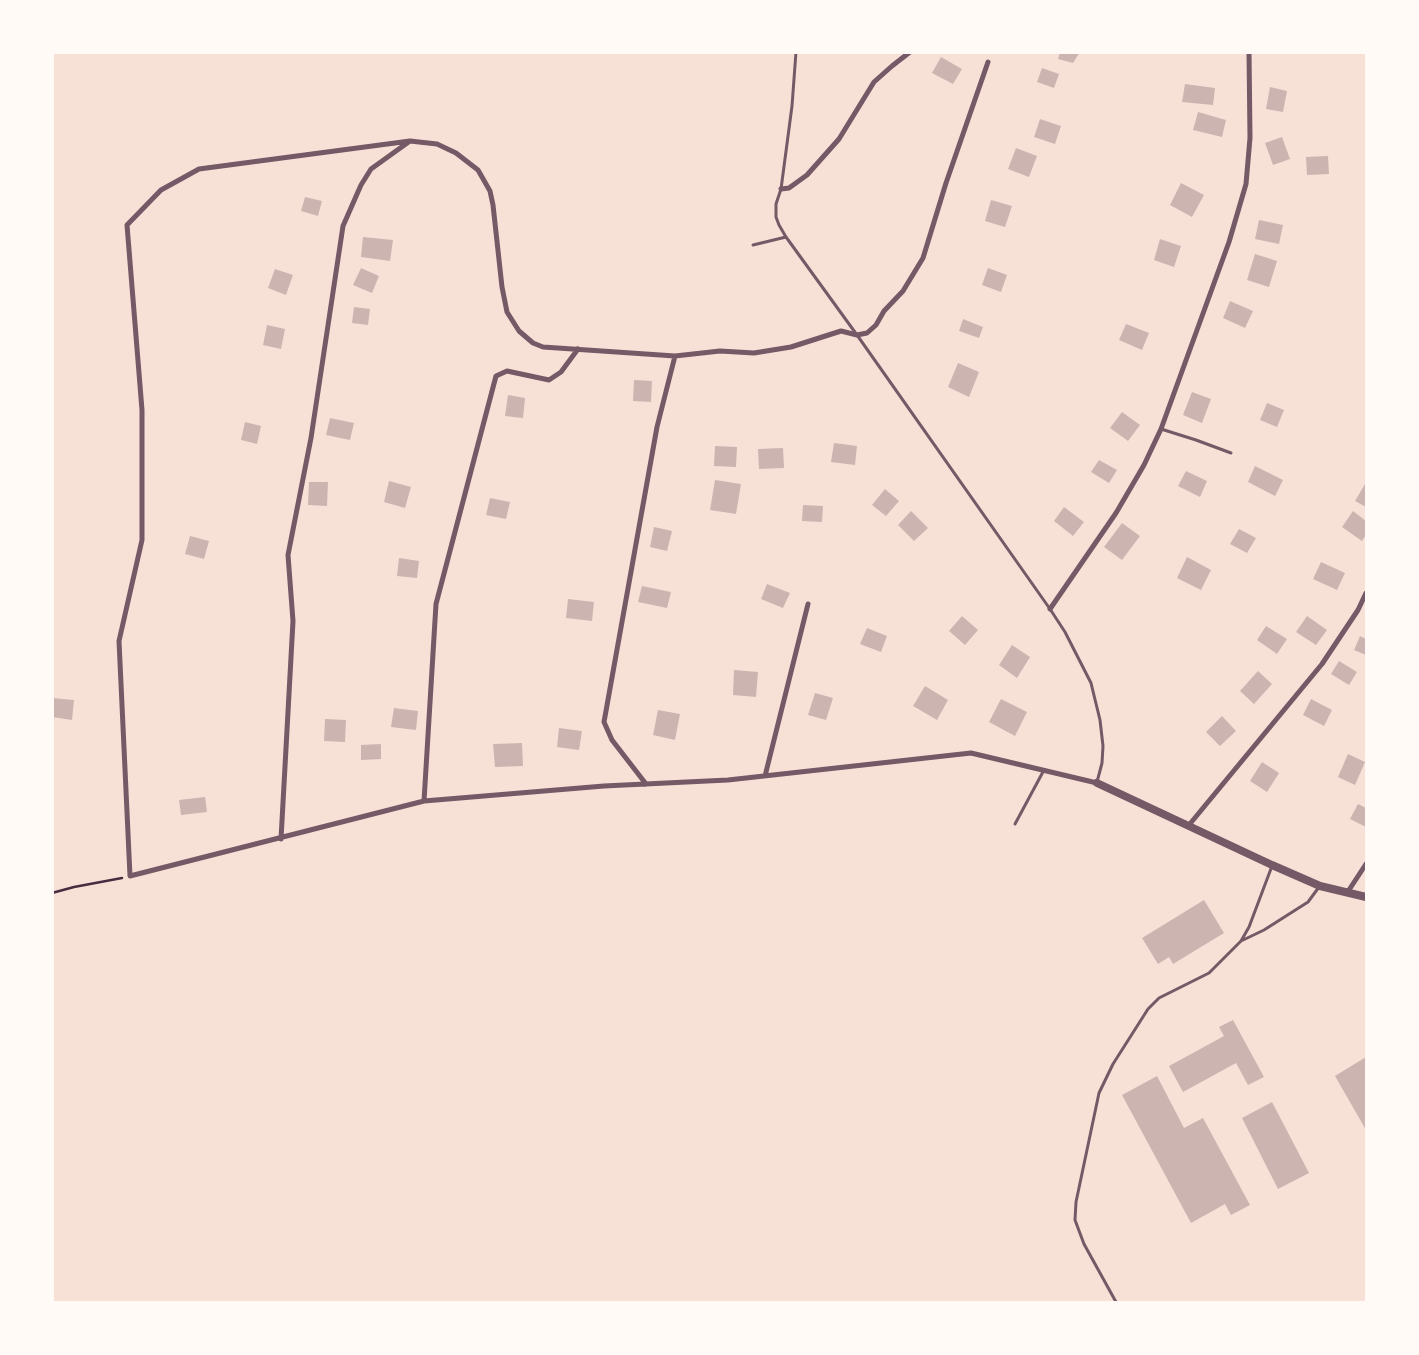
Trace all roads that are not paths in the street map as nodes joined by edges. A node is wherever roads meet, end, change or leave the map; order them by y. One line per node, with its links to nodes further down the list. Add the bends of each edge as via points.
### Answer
1 (796, 52): 6 (lane)
2 (910, 52): 6 (street, via 874,82 839,139 807,175)
3 (1249, 52): 12 (street, via 1250,138 1246,184 1229,242)
4 (988, 62): 9 (street, via 923,258 903,291 876,325 867,333)
5 (410, 141): 10 (street, via 438,144 456,152 478,170 490,191 493,205 508,312 519,331 533,343 543,347); 24 (street, via 371,169 343,226 311,438 288,555 293,621); 24 (street, via 199,169 161,190 127,225 142,428 142,540 119,641 130,876)
6 (782, 190): 7 (lane, via 776,204 776,217)
7 (786, 237): 8 (lane); 9 (lane)
8 (754, 246)
9 (857, 335): 11 (street, via 841,331 791,347 754,353 720,351); 16 (lane)
10 (578, 349): 11 (street); 21 (street, via 561,372 549,380 507,371 496,376 436,604)
11 (675, 356): 20 (street, via 657,428 604,722 612,740)
12 (1161, 429): 13 (lane); 16 (street, via 1116,513)
13 (1231, 453)
14 (1366, 593): 23 (street, via 1322,664)
15 (808, 604): 18 (street)
16 (1050, 609): 19 (lane, via 1091,683 1103,746)
17 (1044, 770): 18 (street, via 971,753); 19 (street); 22 (lane)
18 (765, 776): 20 (street)
19 (1097, 783): 23 (street)
20 (646, 784): 21 (street)
21 (424, 801): 24 (street)
22 (1015, 824)
23 (1190, 825): 26 (street)
24 (281, 839)
25 (1366, 864): 28 (street)
26 (1272, 865): 27 (street); 30 (lane)
27 (1320, 886): 28 (street); 30 (lane, via 1308,902)
28 (1347, 893): 29 (street)
29 (1366, 897)
30 (1241, 941): 31 (lane, via 1209,973 1159,998 1148,1009 1113,1064 1099,1093 1075,1220 1084,1244)
31 (1116, 1302)

